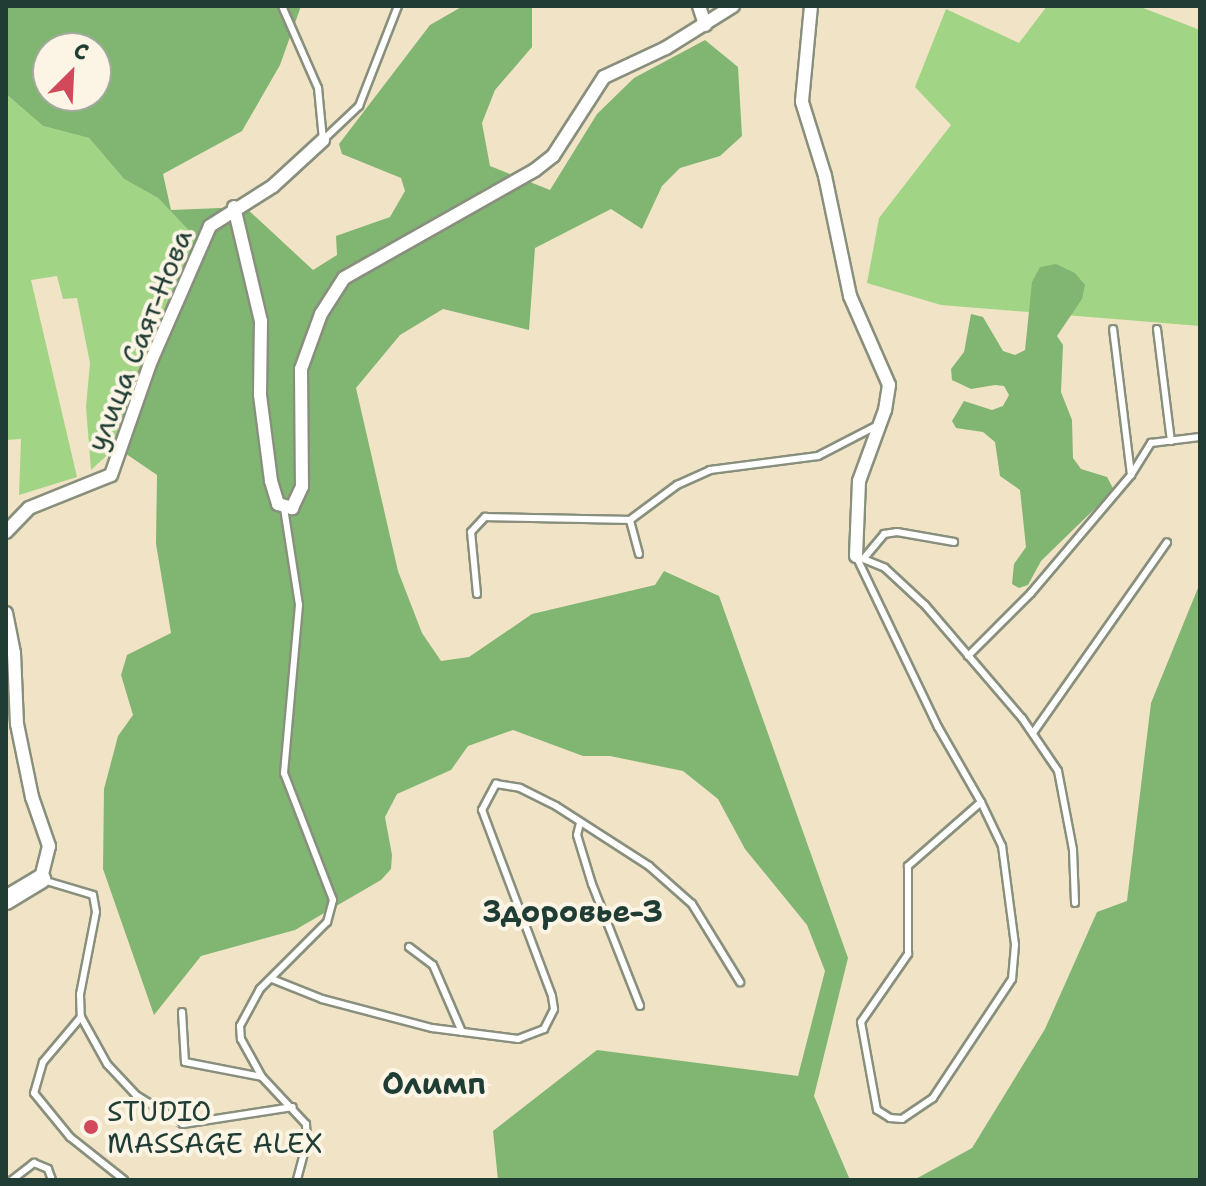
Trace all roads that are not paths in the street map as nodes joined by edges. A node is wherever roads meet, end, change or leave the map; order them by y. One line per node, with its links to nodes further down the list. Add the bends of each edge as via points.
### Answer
1 (282, 6): 7 (lane, via 318,88)
2 (398, 6): 7 (lane, via 359,106)
3 (699, 6): 6 (street)
4 (733, 6): 6 (street)
5 (811, 6): 11 (street, via 802,102 825,176 850,296 889,385)
6 (705, 25): 15 (street, via 604,77 553,156 535,170 344,278 321,314 301,369 302,487 298,502)
7 (323, 140): 8 (street, улица Саят-Нова, via 273,186)
8 (234, 207): 15 (street, via 261,321 260,395 271,481); 17 (street, улица Саят-Нова, via 210,226 147,372 111,475 29,508)
9 (1113, 329): 14 (lane)
10 (1157, 329): 13 (lane)
11 (881, 422): 16 (lane, via 818,456 710,470 677,485); 21 (street, via 859,481)
12 (1200, 437): 13 (lane)
13 (1171, 441): 14 (lane, via 1148,446)
14 (1131, 475): 24 (lane, via 1072,548)
15 (284, 508): 32 (lane, via 299,605 284,773 333,900 327,922)
16 (630, 520): 20 (lane); 22 (lane, via 485,517 471,532)
17 (6, 532)
18 (954, 542): 21 (lane, via 897,532 884,534)
19 (1167, 542): 25 (lane)
20 (639, 554)
21 (860, 556): 24 (lane, via 899,579); 26 (lane, via 938,727)
22 (477, 594)
23 (6, 616): 28 (street, via 17,724 32,797 49,846)
24 (968, 656): 25 (lane)
25 (1033, 733): 30 (lane, via 1058,771 1073,850)
26 (981, 802): 26 (lane, via 1008,873 1015,945 1012,979 933,1098 902,1119 890,1118 877,1110 861,1022 908,954 908,866)
27 (580, 823): 33 (lane, via 649,866 692,904); 34 (lane, via 577,835 592,884); 37 (lane, via 520,788 496,784 487,792 482,810 554,1009 544,1029 524,1039)
28 (41, 879): 29 (street); 36 (lane, via 86,890 96,904 80,994)
29 (6, 900)
30 (1075, 903)
31 (409, 947): 37 (lane, via 433,965)
32 (272, 979): 37 (lane, via 322,999); 38 (lane, via 246,1008 240,1026 241,1039)
33 (740, 982)
34 (640, 1006)
35 (182, 1012): 38 (lane, via 185,1062)
36 (81, 1017): 39 (lane, via 119,1080 174,1121 199,1124); 42 (lane, via 43,1062 34,1093 70,1137)
37 (462, 1032)
38 (262, 1077): 39 (lane)
39 (293, 1107): 43 (lane, via 307,1133)
40 (12, 1180): 41 (lane, via 34,1163 48,1169)
41 (52, 1180)
42 (124, 1180)
43 (297, 1180)

